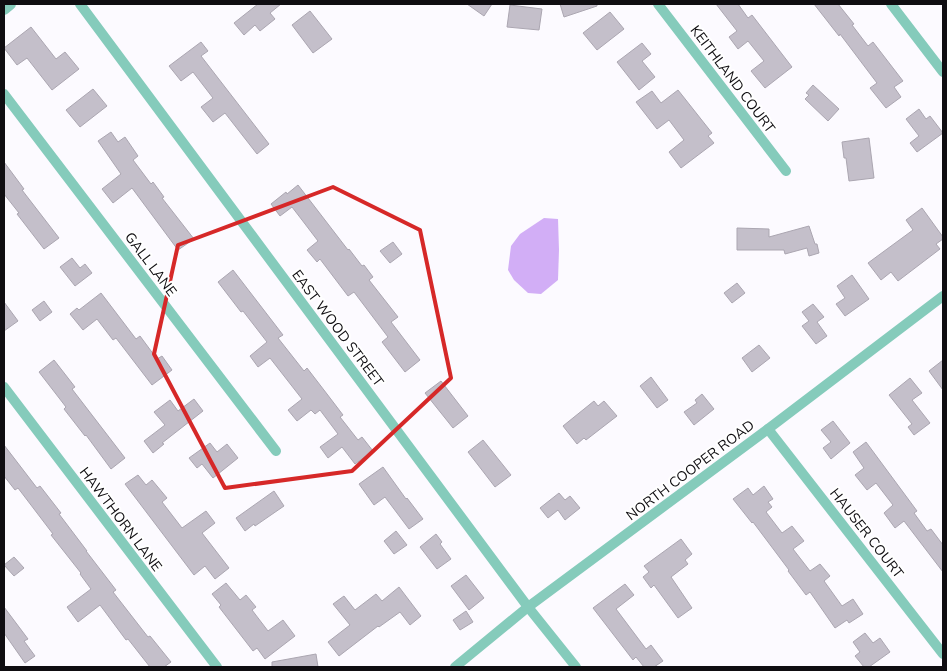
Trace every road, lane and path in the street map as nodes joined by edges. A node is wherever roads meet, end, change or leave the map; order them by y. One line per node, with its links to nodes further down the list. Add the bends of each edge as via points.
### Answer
1 (10, 4): 5 (street)
2 (80, 4): 13 (street, EAST WOOD STREET)
3 (658, 4): 8 (street, KEITHLAND COURT)
4 (891, 4): 6 (street)
5 (4, 9)
6 (943, 72)
7 (4, 94): 12 (street, GALL LANE)
8 (786, 171)
9 (943, 296): 11 (street, NORTH COOPER ROAD)
10 (4, 387): 15 (street, HAWTHORN LANE)
11 (768, 429): 13 (street, NORTH COOPER ROAD); 14 (street, HAUSER COURT)
12 (276, 451)
13 (528, 607): 16 (street, NORTH COOPER ROAD); 17 (street, EAST WOOD STREET)
14 (943, 654)
15 (217, 667)
16 (455, 667)
17 (576, 667)

